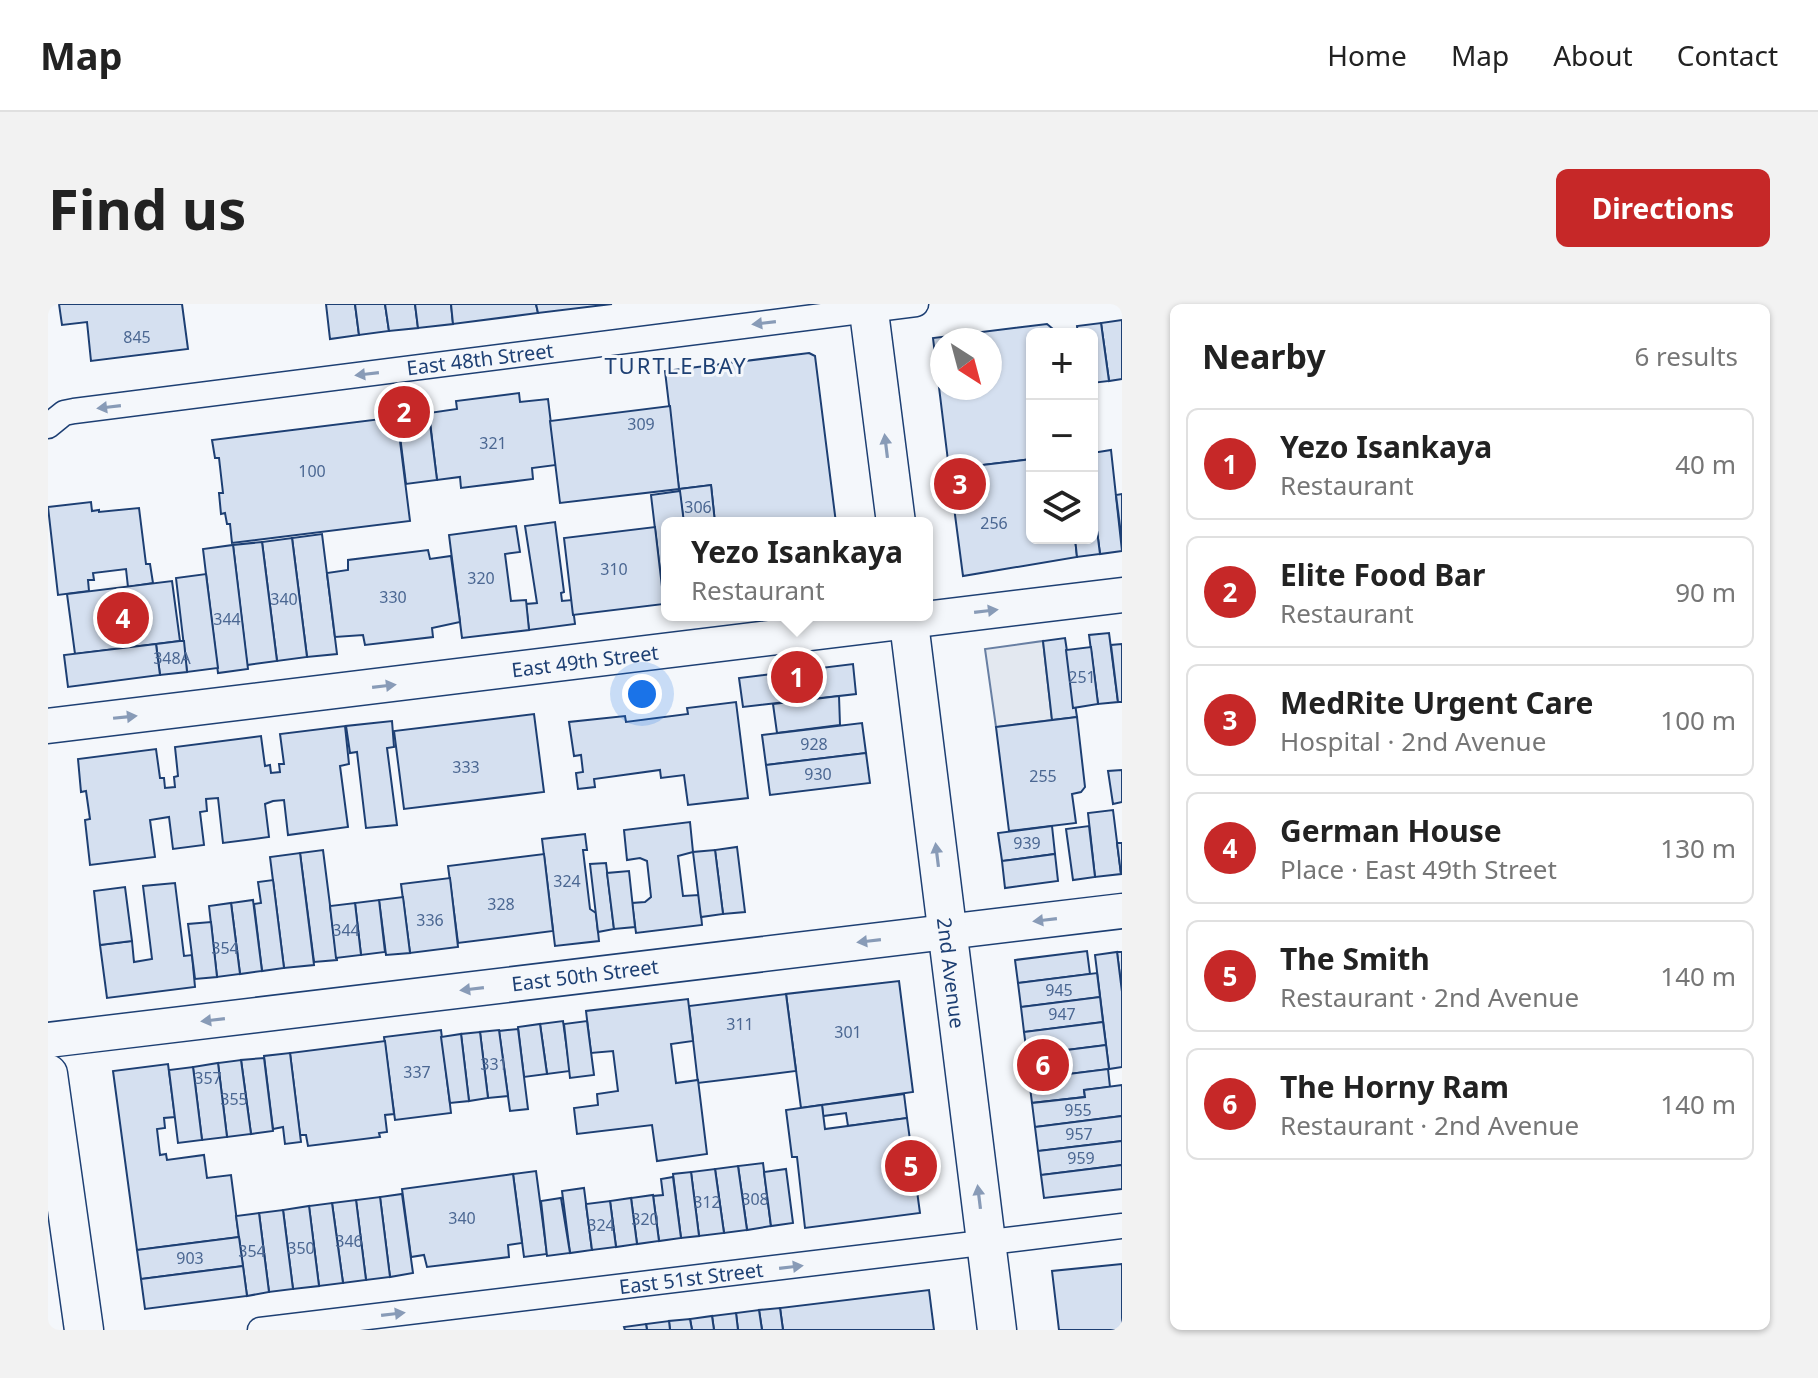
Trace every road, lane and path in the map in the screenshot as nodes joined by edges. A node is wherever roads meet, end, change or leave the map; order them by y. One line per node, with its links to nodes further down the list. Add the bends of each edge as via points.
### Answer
1 (916, 304): 2 (street, East 48th Street)
2 (869, 307): 3 (street, East 48th Street, one-way to 3, via 74,411); 4 (main road, one-way to 2)
3 (48, 426)
4 (895, 517)
5 (1122, 595): 6 (main road, East 49th Street, one-way to 5)
6 (933, 615)
7 (884, 621): 9 (main road, East 49th Street, one-way to 7)
8 (908, 621): 11 (main road, 2nd Avenue, one-way to 8)
9 (48, 726)
10 (1122, 911): 11 (main road, East 50th Street, one-way to 11)
11 (946, 932): 12 (main road, East 50th Street, one-way to 12); 15 (main road, 2nd Avenue, one-way to 11)
12 (48, 1040)
13 (48, 1074): 16 (main road)
14 (1122, 1226): 15 (street, East 51st Street)
15 (985, 1243): 17 (street, East 51st Street, one-way to 15); 18 (main road, 2nd Avenue)
16 (84, 1330)
17 (260, 1330)
18 (997, 1330)

